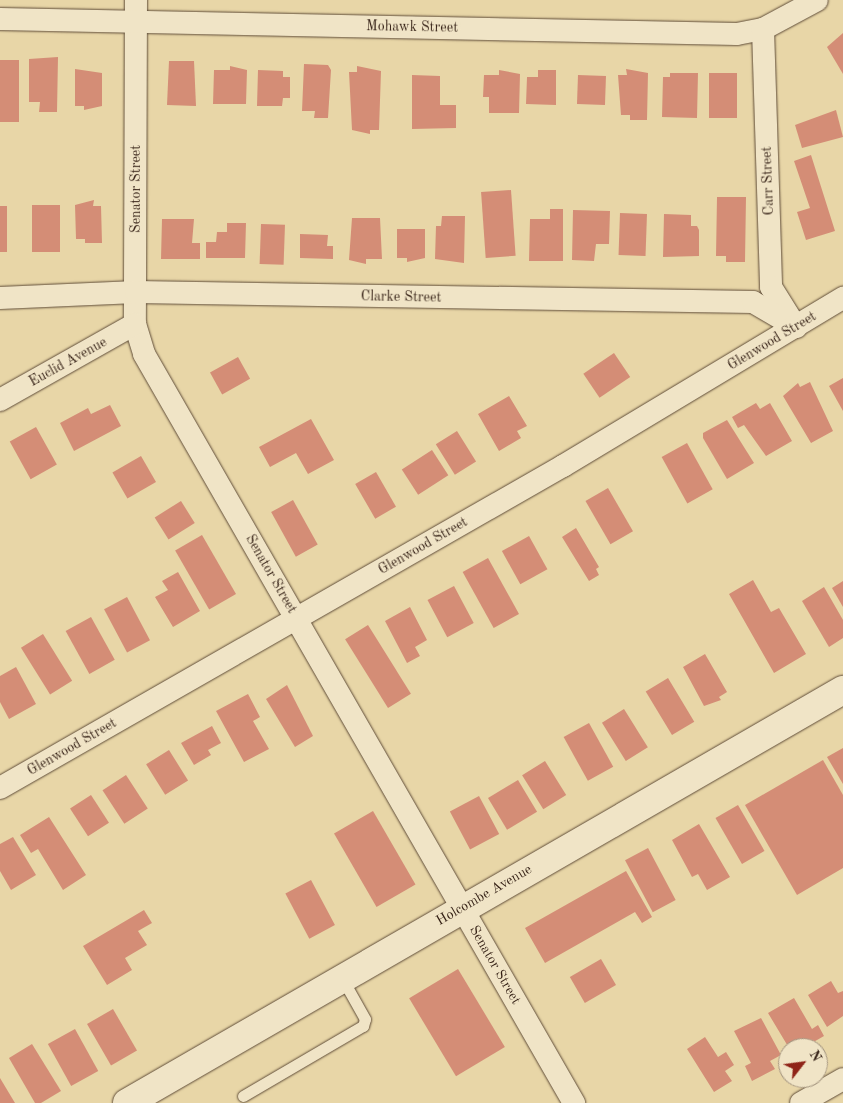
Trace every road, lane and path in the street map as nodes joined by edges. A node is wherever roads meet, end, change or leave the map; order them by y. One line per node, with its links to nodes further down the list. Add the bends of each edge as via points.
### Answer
1 (817, 0): 4 (street, Mohawk Street)
2 (136, 11): 3 (street, Mohawk Street); 4 (street, Mohawk Street, via 738,34); 5 (street, Senator Street)
3 (0, 19)
4 (763, 29): 9 (street, Carr Street, via 771,287)
5 (136, 292): 6 (street, Clarke Street); 8 (street, Senator Street); 9 (street, Clarke Street, via 752,302)
6 (0, 298)
7 (843, 298): 9 (street, Glenwood Street)
8 (135, 324): 10 (street, Euclid Avenue); 11 (street, Senator Street, via 144,354)
9 (796, 327): 11 (street, Glenwood Street, via 563,466)
10 (0, 400)
11 (296, 618): 13 (street, Glenwood Street); 14 (street, Senator Street)
12 (843, 690): 14 (street, Holcombe Avenue)
13 (0, 788)
14 (462, 908): 15 (street, Holcombe Avenue); 19 (street, Senator Street)
15 (342, 978): 17 (lane, via 365,1018 363,1026); 18 (street, Holcombe Avenue)
16 (843, 1079): 20 (street)
17 (243, 1096)
18 (127, 1103)
19 (574, 1103)
20 (801, 1103)

